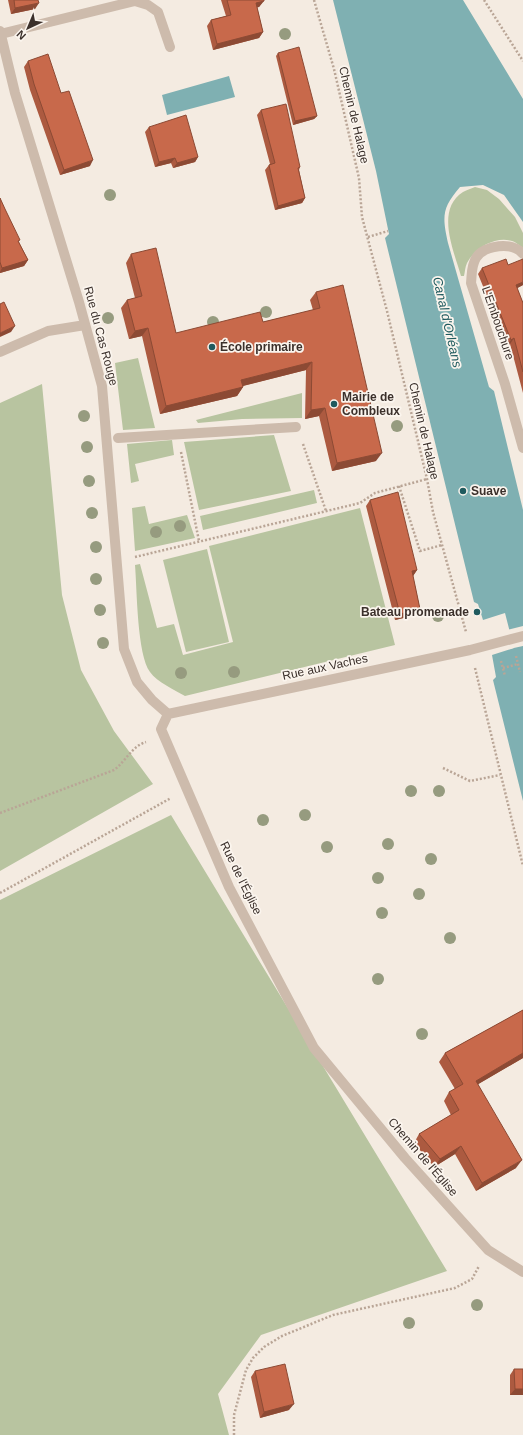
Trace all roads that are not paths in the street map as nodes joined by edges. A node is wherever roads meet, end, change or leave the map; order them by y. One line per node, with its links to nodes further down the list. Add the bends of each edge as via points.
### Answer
1 (0, 33): 2 (street, via 135,1 148,5 158,12); 4 (street, Rue du Cas Rouge, via 15,93 77,294)
2 (170, 47)
3 (523, 254): 8 (street, L'Embouchure, via 520,250 502,245 483,251 476,258 472,268 471,283 505,384)
4 (84, 325): 5 (street, via 48,331); 10 (street, Rue du Cas Rouge, via 102,386 124,649 137,682)
5 (0, 352)
6 (296, 426): 7 (street)
7 (118, 438)
8 (523, 448)
9 (523, 636): 10 (street, Rue aux Vaches, via 470,650)
10 (168, 714): 11 (street, Rue de l'Église, via 161,729 229,887)
11 (314, 1048): 12 (street, Chemin de l'Église, via 405,1158 488,1250)
12 (523, 1272)

